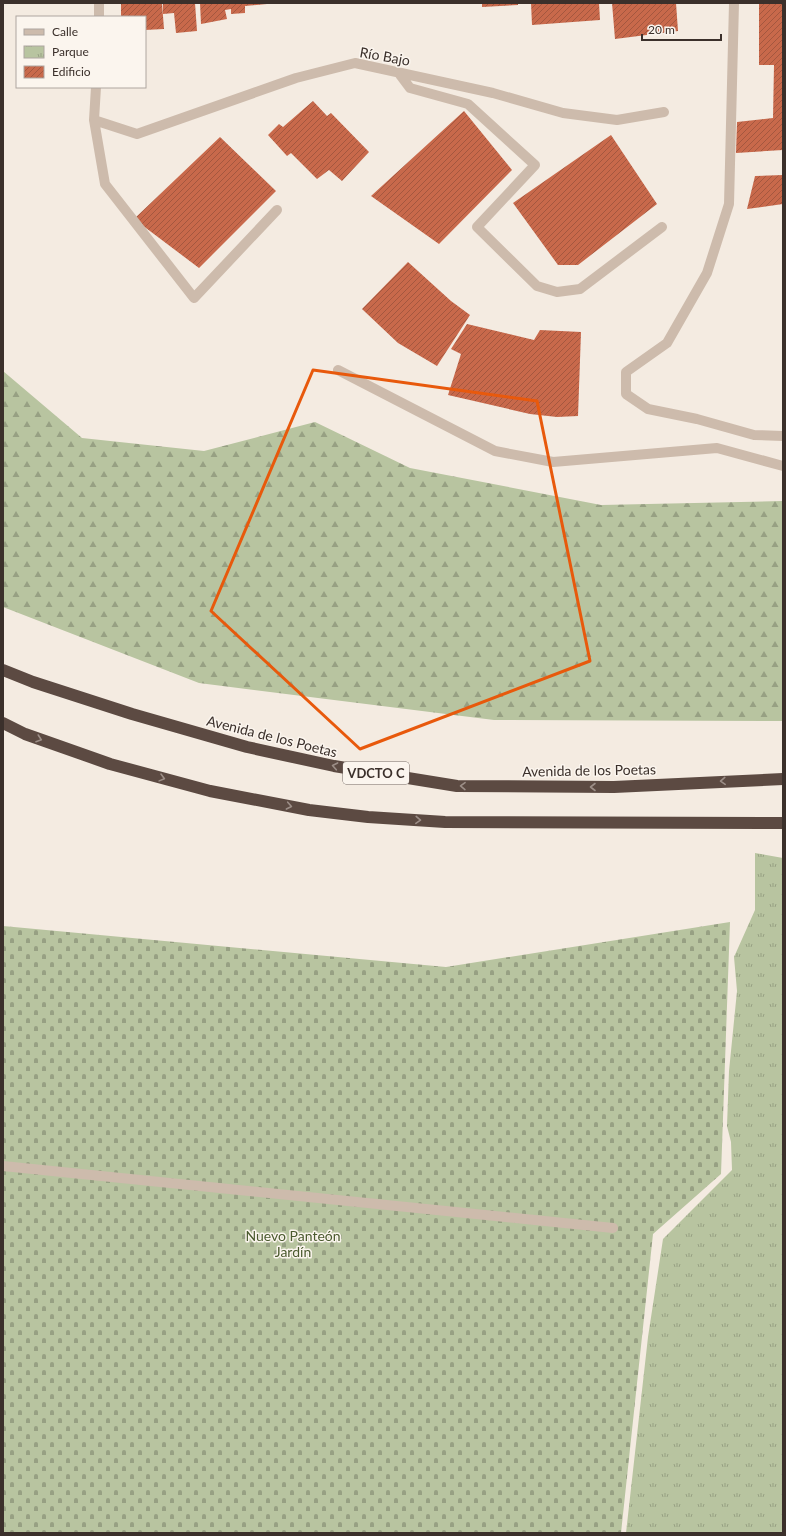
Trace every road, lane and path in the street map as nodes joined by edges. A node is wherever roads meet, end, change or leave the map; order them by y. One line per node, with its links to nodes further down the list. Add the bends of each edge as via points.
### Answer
1 (100, 3): 3 (street)
2 (734, 3): 11 (street, via 729,204 707,272 667,343 626,372 626,394 648,409 754,435)
3 (99, 16)
4 (398, 72): 6 (street, Río Bajo, via 563,113 617,120); 7 (street, Río Bajo, via 355,63 296,78 137,134); 9 (street, via 410,88 468,104 535,165 477,228 537,286 557,292 580,289)
5 (96, 88): 7 (street)
6 (664, 112)
7 (94, 120): 8 (street, via 105,184 194,298)
8 (277, 210)
9 (662, 226)
10 (338, 370): 12 (street, via 495,451 553,462 717,448)
11 (783, 436)
12 (783, 466)
13 (3, 670): 15 (highway, Avenida de los Poetas / VDCTO C, one-way to 13, via 614,787 457,786 334,766 247,747 132,714)
14 (3, 723): 16 (highway, one-way to 16, via 25,734 110,764 210,791 323,812 445,822)
15 (783, 779)
16 (783, 823)
17 (3, 1166): 18 (street)
18 (612, 1228)

